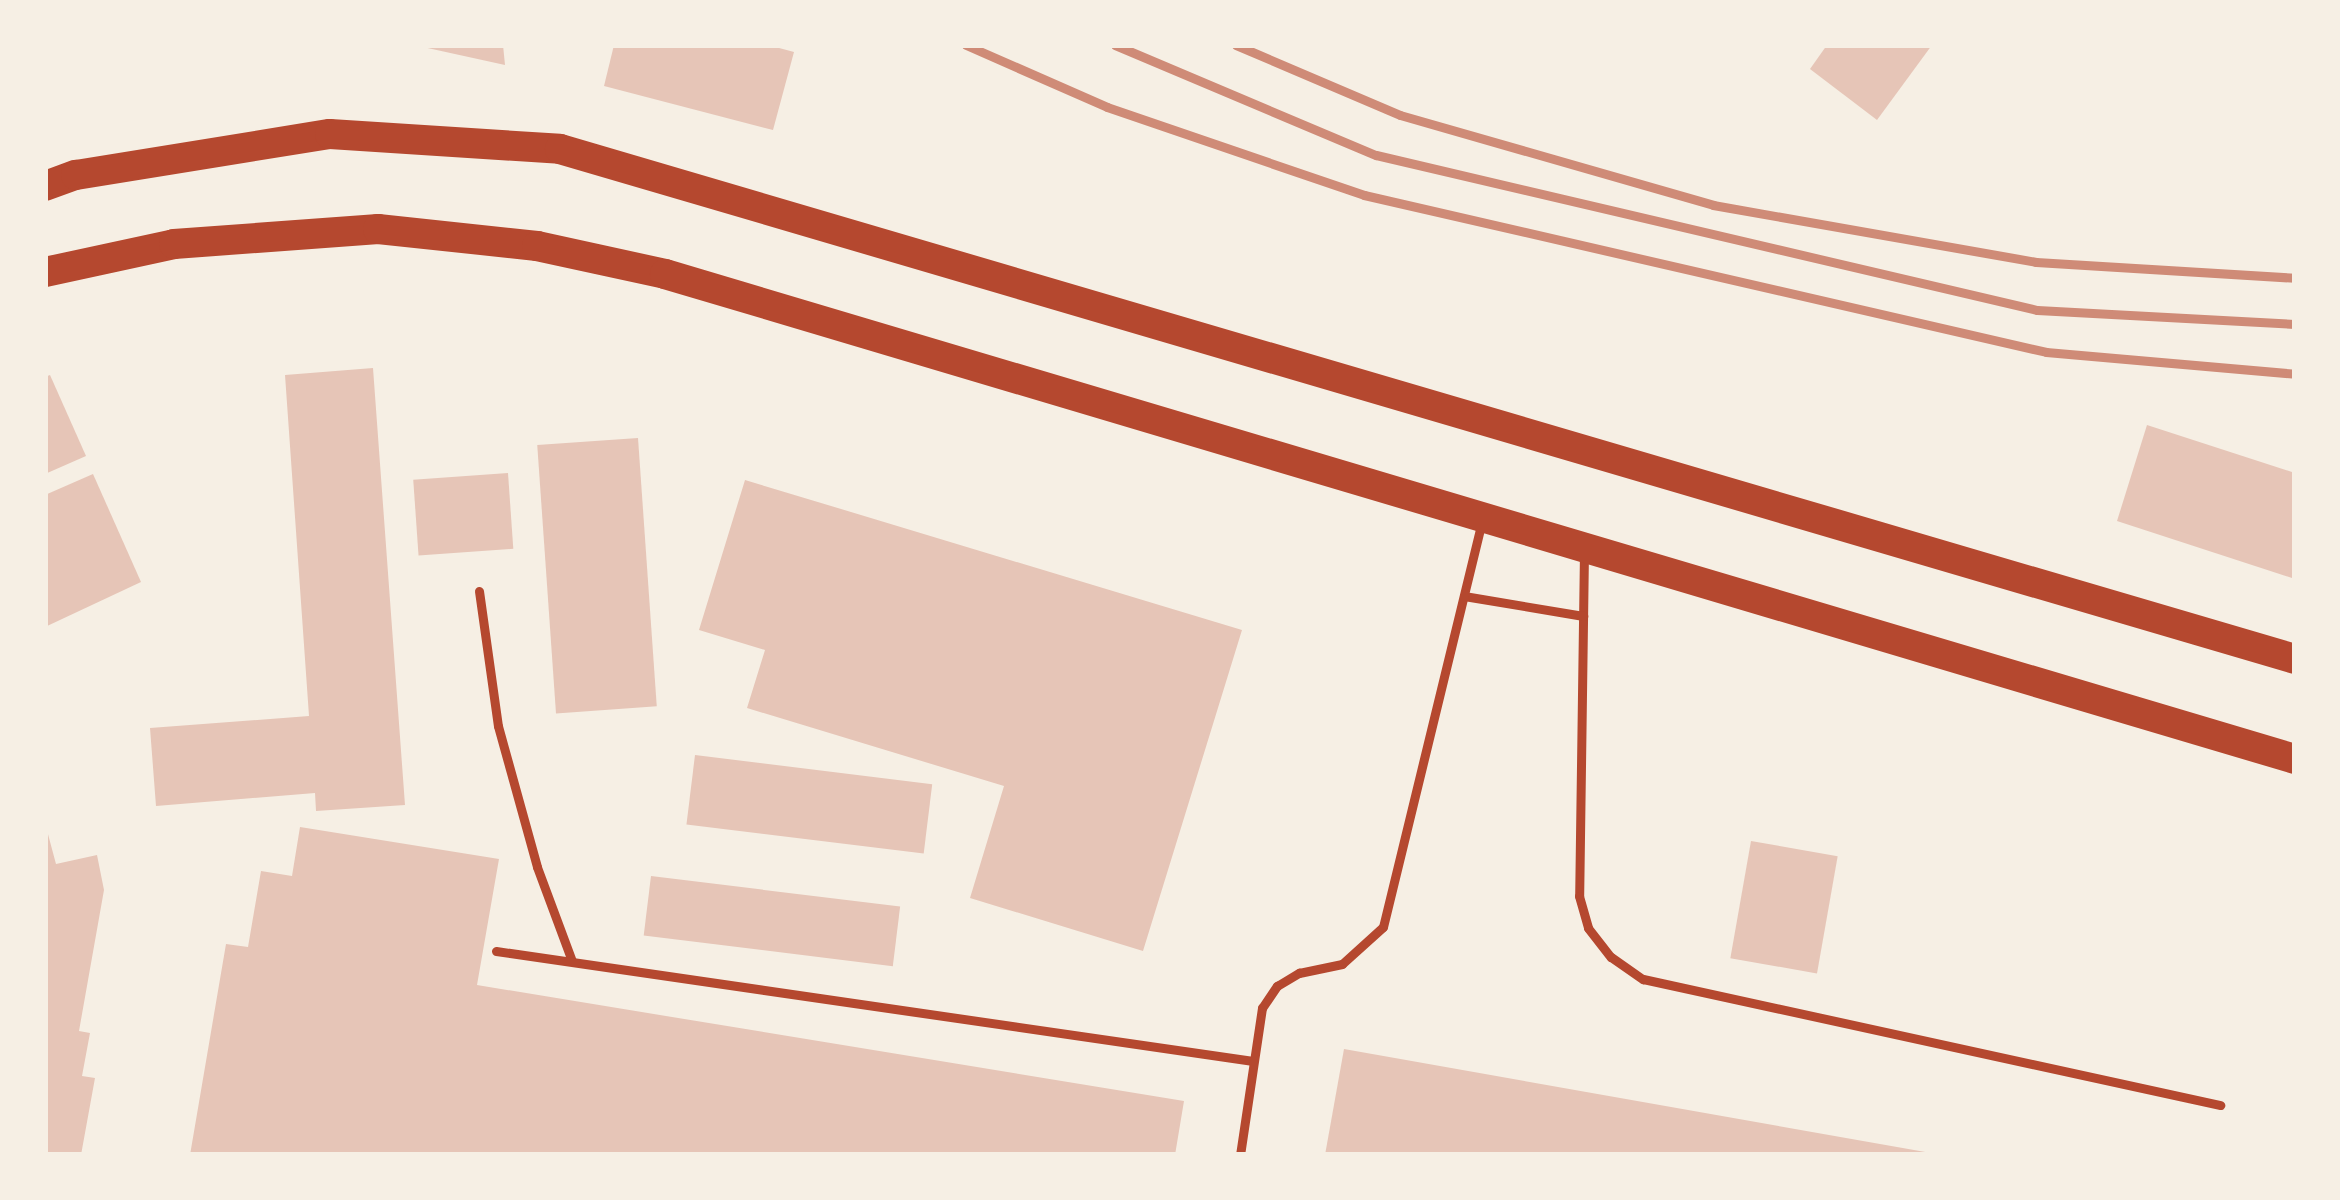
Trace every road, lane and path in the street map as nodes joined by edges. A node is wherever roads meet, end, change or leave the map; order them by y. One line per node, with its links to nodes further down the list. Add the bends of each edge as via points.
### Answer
1 (45, 186): 8 (main road, via 330,134 560,149)
2 (45, 272): 3 (main road, via 174,244 378,229 536,246 665,274)
3 (1482, 519): 4 (main road); 6 (lane)
4 (1585, 547): 7 (lane); 9 (main road)
5 (479, 591): 11 (lane, via 499,726)
6 (1464, 596): 7 (lane); 12 (lane, via 1382,927 1342,964 1277,986 1262,1008)
7 (1583, 616): 13 (lane, via 1580,896 1588,928 1611,957 1643,979)
8 (2295, 659)
9 (2295, 759)
10 (496, 951): 11 (lane)
11 (572, 962): 12 (lane)
12 (1253, 1061): 14 (lane)
13 (2220, 1106)
14 (1240, 1155)

